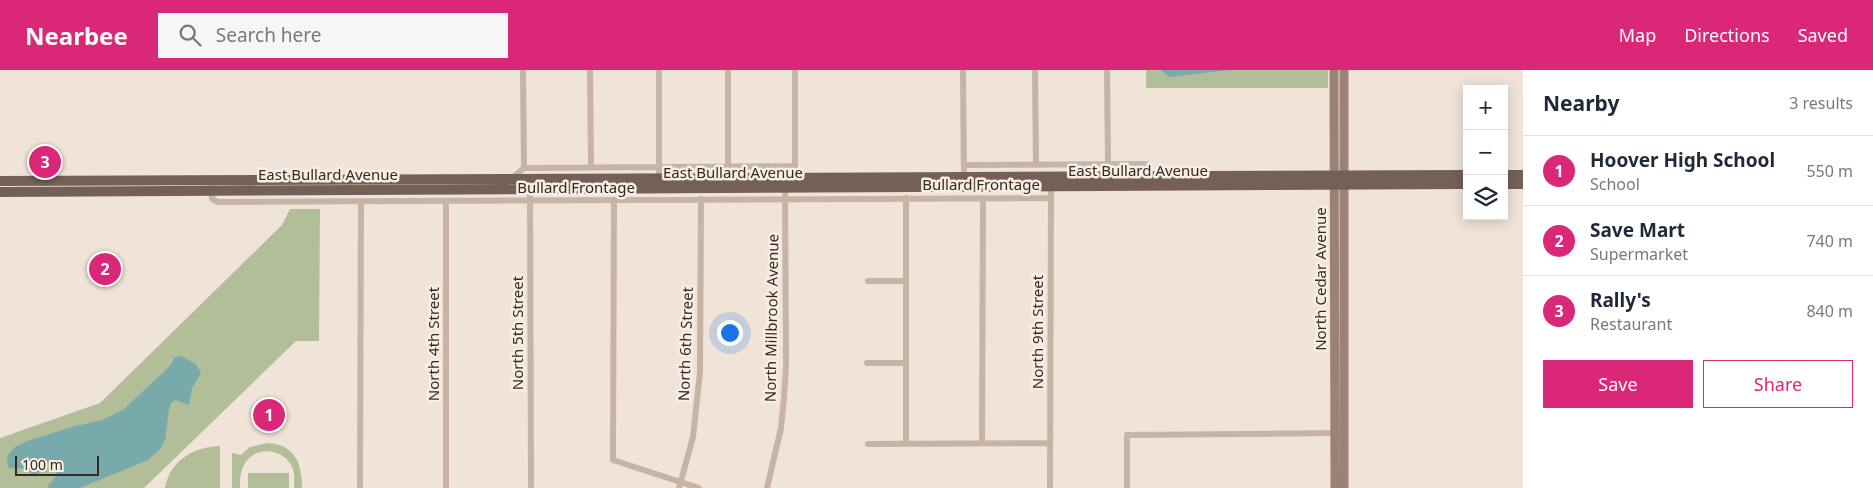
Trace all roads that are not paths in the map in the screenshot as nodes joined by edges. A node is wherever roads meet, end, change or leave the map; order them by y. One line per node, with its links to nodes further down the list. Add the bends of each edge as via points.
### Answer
1 (524, 70): 17 (street)
2 (590, 70): 15 (street)
3 (659, 70): 16 (street)
4 (728, 70): 14 (street)
5 (794, 70): 14 (street, via 795,166)
6 (963, 70): 12 (street)
7 (1035, 70): 13 (street)
8 (1107, 70): 11 (street)
9 (1334, 70): 25 (main road, North Cedar Avenue)
10 (1344, 70): 25 (main road, North Cedar Avenue)
11 (1108, 164): 13 (street); 18 (street, via 1146,164)
12 (964, 165): 13 (street); 22 (street)
13 (1036, 165)
14 (728, 166): 16 (street)
15 (591, 167): 16 (street); 17 (street)
16 (659, 167): 30 (street)
17 (524, 168): 24 (street)
18 (1146, 175): 25 (main road, East Bullard Avenue); 27 (main road, East Bullard Avenue)
19 (1463, 175): 25 (main road, East Bullard Avenue)
20 (1508, 175): 21 (main road)
21 (1523, 175)
22 (964, 176): 27 (main road, East Bullard Avenue); 29 (main road, East Bullard Avenue); 36 (street)
23 (396, 179): 24 (main road, East Bullard Avenue); 35 (main road, East Bullard Avenue); 37 (main road, via 390,185 359,185)
24 (511, 179): 31 (main road, East Bullard Avenue)
25 (1339, 179): 27 (main road, East Bullard Avenue); 32 (main road, East Bullard Avenue); 53 (main road, North Cedar Avenue); 54 (main road, North Cedar Avenue)
26 (171, 181): 28 (main road, East Bullard Avenue); 35 (main road, East Bullard Avenue); 39 (main road, via 160,186 106,186)
27 (1051, 181): 36 (main road, East Bullard Avenue); 42 (street, North 9th Street)
28 (0, 182)
29 (785, 182): 30 (main road, East Bullard Avenue); 36 (main road, East Bullard Avenue); 43 (street, North Millbrook Avenue)
30 (659, 183): 31 (main road, East Bullard Avenue)
31 (530, 184): 37 (main road, East Bullard Avenue); 44 (street, North 5th Street)
32 (1463, 184)
33 (1508, 184): 34 (main road)
34 (1523, 184)
35 (211, 186): 37 (main road, East Bullard Avenue); 39 (main road, East Bullard Avenue); 47 (street, Bullard Frontage, via 212,200 216,202)
36 (964, 187)
37 (337, 190)
38 (0, 192): 39 (main road, East Bullard Avenue)
39 (101, 192)
40 (906, 198): 41 (street, Bullard Frontage); 43 (street, Bullard Frontage); 50 (street)
41 (983, 198): 42 (street, Bullard Frontage); 55 (street)
42 (1051, 198): 56 (street, North 9th Street)
43 (785, 199): 46 (street, Bullard Frontage); 64 (street, North Millbrook Avenue, via 786,367 781,428)
44 (531, 200): 45 (street, Bullard Frontage); 48 (street, Bullard Frontage); 62 (street, North 5th Street)
45 (614, 200): 46 (street, Bullard Frontage); 59 (street, via 613,460)
46 (701, 200): 59 (street, North 6th Street, via 700,372 692,437)
47 (361, 201): 48 (street, Bullard Frontage); 60 (street)
48 (446, 201): 61 (street, North 4th Street)
49 (868, 281): 50 (street)
50 (906, 281): 52 (street)
51 (867, 363): 52 (street)
52 (906, 363): 58 (street)
53 (1335, 433): 54 (street); 66 (street, via 1127,435); 67 (main road, North Cedar Avenue)
54 (1345, 433): 68 (main road, North Cedar Avenue)
55 (982, 443): 56 (street); 58 (street)
56 (1050, 443): 65 (street, North 9th Street)
57 (868, 444): 58 (street)
58 (906, 444)
59 (680, 485): 63 (street)
60 (360, 488)
61 (446, 488)
62 (531, 488)
63 (699, 488)
64 (767, 488)
65 (1050, 488)
66 (1127, 488)
67 (1334, 488)
68 (1344, 488)

